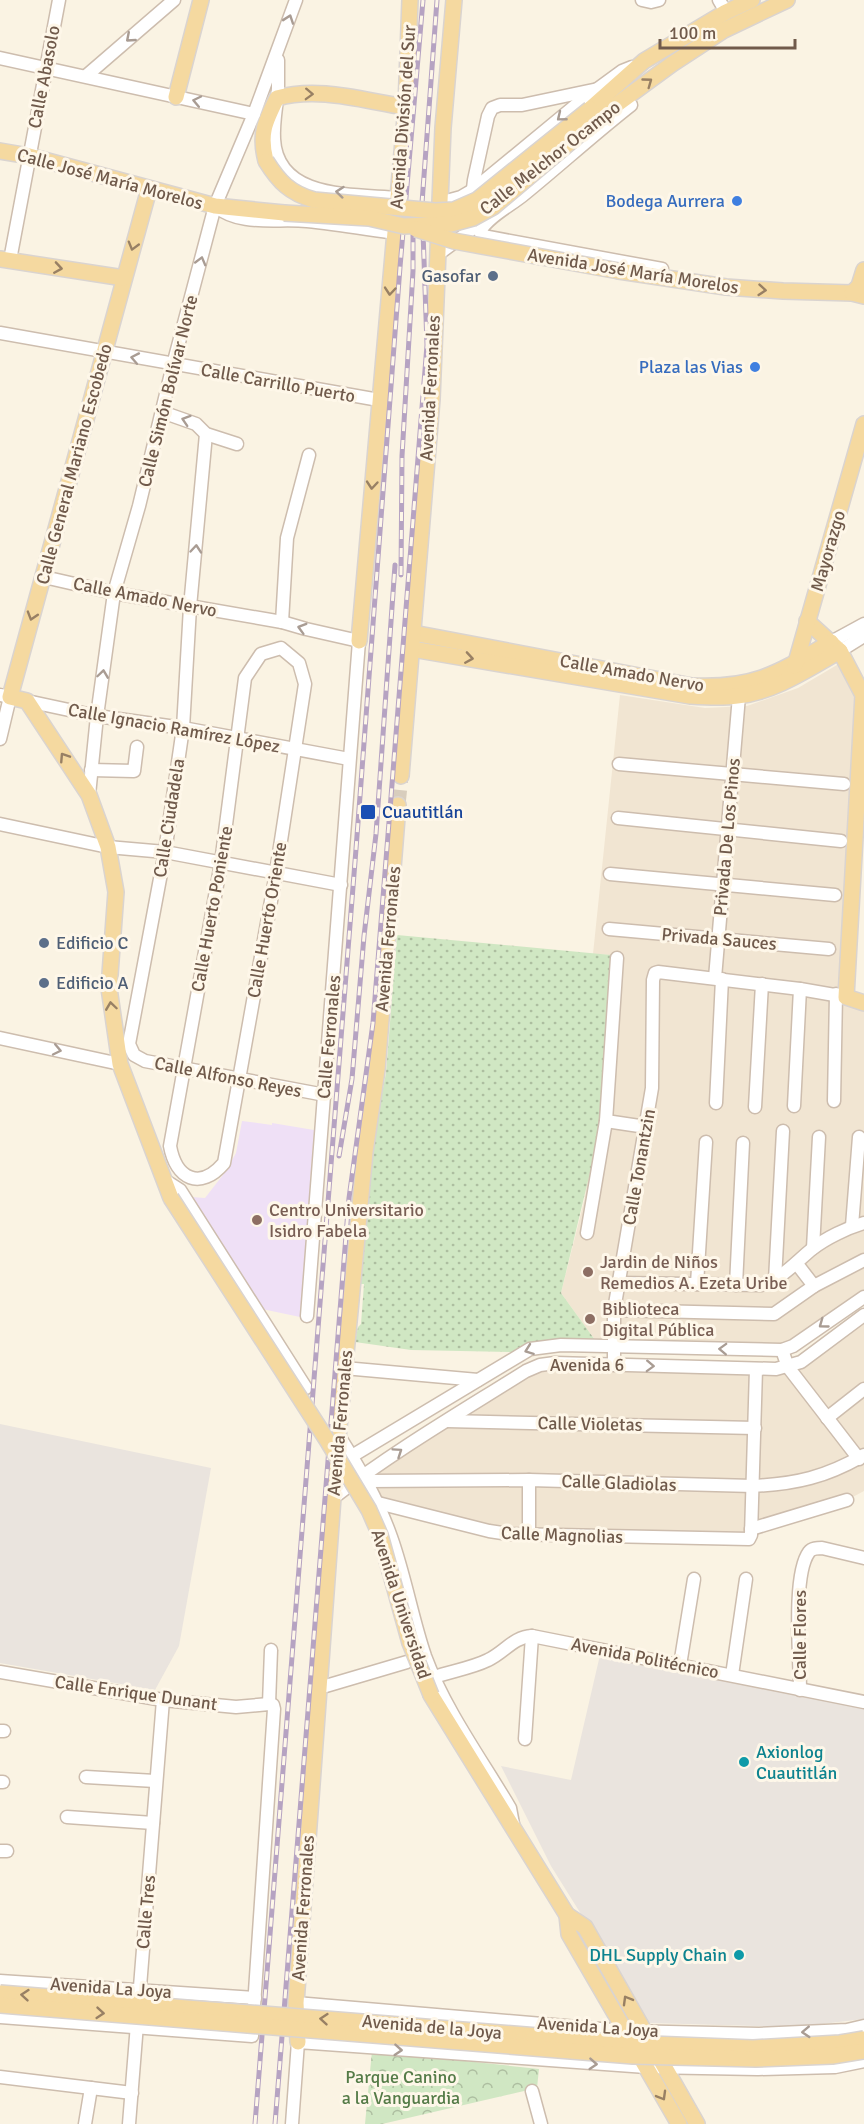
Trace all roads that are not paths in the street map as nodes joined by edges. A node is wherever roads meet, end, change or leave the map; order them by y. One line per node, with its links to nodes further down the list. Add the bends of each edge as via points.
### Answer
1 (59, 0): 15 (street, Calle Abasolo)
2 (174, 0): 16 (street, one-way to 16)
3 (201, 0): 18 (main road)
4 (296, 0): 12 (street, Calle Simón Bolívar Norte, one-way to 4)
5 (410, 0): 21 (main road, Avenida División del Sur)
6 (454, 0): 29 (main road, Avenida Ferronales)
7 (642, 0): 8 (street)
8 (659, 0)
9 (752, 0): 11 (main road, Calle Melchor Ocampo)
10 (787, 0): 22 (main road, Calle Melchor Ocampo, one-way to 10, via 724,30)
11 (723, 6): 14 (main road, Calle Melchor Ocampo)
12 (278, 53): 19 (street, Calle Melchor Ocampo); 23 (street, Calle Simón Bolívar Norte)
13 (0, 58): 15 (street)
14 (644, 62): 17 (street, Calle Melchor Ocampo, via 622,71); 22 (main road, Calle Melchor Ocampo)
15 (46, 69): 16 (street); 25 (street, Calle Abasolo)
16 (86, 76): 18 (street)
17 (598, 89): 27 (street, Calle Melchor Ocampo, one-way to 27); 27 (street, via 492,108)
18 (176, 97): 23 (street, one-way to 18)
19 (277, 98): 21 (main road, one-way to 21, via 293,93 324,94); 22 (main road, Calle Melchor Ocampo, bridge, via 263,126 262,144 266,161 287,189 314,200 435,212 454,210 477,200); 28 (street, Calle Melchor Ocampo, one-way to 19, via 322,190 293,178 277,157)
20 (631, 105): 34 (street, via 480,231 483,236)
21 (406, 107): 28 (main road, Avenida División del Sur)
22 (596, 113): 31 (main road, Calle Melchor Ocampo, bridge, via 493,207 451,224)
23 (254, 114): 30 (street, Calle Simón Bolívar Norte)
24 (0, 151): 25 (main road, Calle José María Morelos)
25 (29, 156): 26 (main road, Calle José María Morelos); 33 (street, Calle Abasolo)
26 (149, 189): 30 (main road, Calle José María Morelos); 36 (main road, Calle General Mariano Escobedo, one-way to 36)
27 (473, 190): 29 (street, Calle Melchor Ocampo); 32 (street, via 471,230)
28 (398, 198): 31 (main road, Avenida División del Sur)
29 (439, 203): 32 (main road, Avenida Ferronales)
30 (215, 206): 31 (main road, Calle Melchor Ocampo, bridge, via 369,218); 31 (street, Calle José María Morelos, via 225,214 245,219); 40 (street, Calle Simón Bolívar Norte, one-way to 30)
31 (400, 229): 37 (main road, Avenida José María Morelos, one-way to 37, bridge, via 619,272 726,287); 41 (main road, one-way to 41)
32 (436, 255): 53 (main road, Avenida Ferronales, via 432,399)
33 (5, 260): 36 (main road, one-way to 36)
34 (662, 270)
35 (864, 270): 37 (main road)
36 (123, 278): 39 (main road, Calle General Mariano Escobedo)
37 (858, 295)
38 (0, 333): 39 (street, Calle Carrillo Puerto)
39 (104, 352): 40 (street, Calle Carrillo Puerto, one-way to 39); 47 (main road, Calle General Mariano Escobedo)
40 (173, 365): 41 (street, Calle Carrillo Puerto); 42 (street, Calle Simón Bolívar Norte)
41 (379, 400): 55 (main road, one-way to 55)
42 (162, 412): 44 (street, one-way to 42, via 196,424); 48 (street, Calle Simón Bolívar Norte)
43 (864, 424): 50 (main road, Mayorazgo)
44 (206, 434): 45 (street); 49 (street, Calle Ciudadela, one-way to 44)
45 (237, 444)
46 (309, 455): 51 (street, via 287,538)
47 (44, 577): 48 (street, Calle Amado Nervo); 64 (main road, Calle General Mariano Escobedo, one-way to 64)
48 (114, 593): 49 (street, Calle Amado Nervo); 67 (street, Calle Simón Bolívar Norte, one-way to 48)
49 (190, 607): 51 (street, Calle Amado Nervo); 69 (street, Calle Ciudadela)
50 (807, 621): 56 (main road); 60 (main road, Mayorazgo)
51 (282, 622): 55 (street, Calle Amado Nervo, one-way to 51)
52 (864, 624): 56 (street)
53 (413, 633): 58 (main road, Avenida Ferronales); 59 (main road, Calle Amado Nervo)
54 (864, 636): 56 (street)
55 (359, 641): 74 (street)
56 (835, 647): 60 (main road, Calle Amado Nervo); 61 (main road, Calle Amado Nervo); 63 (main road)
57 (281, 648): 71 (street, Calle Huerto Poniente, via 261,654 245,678); 73 (street, Calle Huerto Oriente, via 299,663 305,684)
58 (412, 649): 59 (main road, Calle Amado Nervo, one-way to 59); 78 (main road, Avenida Ferronales)
59 (501, 657): 62 (main road, Calle Amado Nervo)
60 (797, 662): 61 (main road, Mayorazgo); 62 (main road, Calle Amado Nervo, via 769,676 727,687)
61 (792, 679): 65 (main road, Calle Amado Nervo)
62 (645, 683): 65 (main road, Calle Amado Nervo, via 690,696)
63 (864, 695): 68 (main road)
64 (5, 696): 66 (main road, Calle Ignacio Ramírez López); 70 (street, Calle General Mariano Escobedo)
65 (739, 696): 77 (street, Privada De Los Pinos)
66 (27, 700): 67 (street, Calle Ignacio Ramírez López); 80 (main road, one-way to 66)
67 (97, 716): 69 (street, Calle Ignacio Ramírez López); 76 (street, Calle Simón Bolívar Norte)
68 (863, 721): 101 (main road)
69 (183, 728): 71 (street, Calle Ignacio Ramírez López); 87 (street, Calle Ciudadela)
70 (0, 739)
71 (237, 739): 73 (street, Calle Ignacio Ramírez López); 88 (street, Calle Huerto Poniente)
72 (137, 747): 76 (street, via 134,771)
73 (295, 748): 74 (street, Calle Ignacio Ramírez López); 89 (street, Calle Huerto Oriente)
74 (349, 759): 92 (street, Calle Ferronales)
75 (619, 764): 77 (street)
76 (91, 770): 80 (street, Calle Simón Bolívar Norte)
77 (731, 775): 79 (street); 84 (street, Privada De Los Pinos)
78 (401, 776)
79 (844, 784)
80 (89, 795): 86 (main road)
81 (398, 805): 142 (main road, Avenida Ferronales, via 377,1070)
82 (618, 818): 84 (street)
83 (0, 824): 86 (street)
84 (727, 829): 85 (street); 91 (street, Privada De Los Pinos)
85 (841, 841)
86 (108, 847): 87 (street); 105 (main road, one-way to 86, via 109,988 116,892)
87 (165, 852): 88 (street); 104 (street, Calle Ciudadela, via 129,1044)
88 (221, 863): 89 (street); 106 (street, Calle Huerto Poniente)
89 (276, 873): 92 (street); 107 (street, Calle Huerto Oriente)
90 (610, 874): 91 (street)
91 (723, 884): 93 (street); 95 (street, Privada De Los Pinos)
92 (341, 885): 108 (street, Calle Ferronales)
93 (835, 895)
94 (609, 929): 95 (street, Privada Sauces)
95 (718, 939): 96 (street, Privada Sauces); 98 (street, Privada De Los Pinos)
96 (829, 949)
97 (617, 958): 113 (street)
98 (718, 979): 99 (street); 110 (street, Privada De Los Pinos); 114 (street, Calle Tonantzin, via 655,973 652,1088)
99 (762, 984): 100 (street); 112 (street)
100 (800, 989): 101 (street); 111 (street)
101 (841, 995): 102 (main road); 109 (street)
102 (864, 1003)
103 (0, 1038): 105 (street, one-way to 105)
104 (134, 1055): 106 (street, Calle Alfonso Reyes)
105 (120, 1064): 121 (main road)
106 (183, 1069): 107 (street, Calle Alfonso Reyes); 120 (street, Calle Huerto Poniente, via 170,1146 179,1172)
107 (238, 1079): 108 (street, Calle Alfonso Reyes); 120 (street, Calle Huerto Oriente, via 224,1163 207,1178)
108 (324, 1095): 136 (street, Calle Ferronales)
109 (834, 1101)
110 (716, 1103)
111 (794, 1106)
112 (755, 1107)
113 (606, 1121): 114 (street); 123 (street)
114 (646, 1127): 128 (street, Calle Tonantzin)
115 (783, 1131): 127 (street)
116 (819, 1137): 124 (street)
117 (859, 1137): 122 (street)
118 (706, 1142): 129 (street)
119 (743, 1143): 130 (street)
120 (192, 1179)
121 (166, 1181): 145 (street, via 180,1190); 152 (main road, bridge, via 171,1198)
122 (858, 1225): 124 (street)
123 (587, 1233)
124 (813, 1248): 126 (street)
125 (864, 1260): 131 (street)
126 (797, 1264): 127 (street); 131 (street)
127 (775, 1280): 130 (street, via 761,1285)
128 (618, 1283): 129 (street); 133 (street, Calle Tonantzin)
129 (697, 1284): 130 (street)
130 (736, 1285)
131 (814, 1286): 133 (street, via 769,1315)
132 (864, 1297): 134 (street)
133 (614, 1310): 138 (street, Calle Tonantzin)
134 (843, 1310): 137 (street); 139 (street, one-way to 139, via 794,1346)
135 (864, 1315): 137 (street, Avenida 6)
136 (307, 1316)
137 (853, 1324): 141 (street, Avenida 6, via 801,1362)
138 (614, 1346): 139 (street, Avenida 6, one-way to 138); 140 (street, Calle Tonantzin); 144 (street, Avenida 6, one-way to 144, via 530,1349)
139 (782, 1350): 141 (street)
140 (614, 1365): 143 (street, Avenida 6, one-way to 143); 147 (street, Avenida 6, via 540,1365)
141 (788, 1367): 143 (street, Avenida 6); 149 (street)
142 (344, 1368): 144 (street); 152 (main road, Avenida Ferronales)
143 (756, 1369): 151 (street)
144 (477, 1380): 147 (street); 148 (street, Avenida 6)
145 (306, 1388)
146 (864, 1389): 149 (street)
147 (494, 1391): 150 (street, Avenida 6)
148 (427, 1412): 150 (street, Calle Violetas); 153 (street, Avenida 6)
149 (827, 1418): 154 (street)
150 (446, 1420): 151 (street, Calle Violetas); 156 (street, Avenida 6, one-way to 150)
151 (754, 1428): 158 (street)
152 (333, 1438): 153 (street, Avenida Universidad); 155 (main road, Avenida Ferronales); 184 (main road, Avenida Universidad, bridge, via 380,1535 410,1643 431,1695)
153 (352, 1456): 155 (street, Avenida 6); 156 (street, Avenida Universidad)
154 (861, 1457): 158 (street, Calle Gladiolas, via 807,1480)
155 (335, 1470): 159 (main road, Avenida Ferronales)
156 (366, 1478): 157 (street, Calle Gladiolas); 159 (street, Avenida 6); 161 (street, Avenida Universidad)
157 (529, 1480): 158 (street, Calle Gladiolas); 163 (street)
158 (753, 1486): 162 (street)
159 (333, 1498): 174 (main road, Avenida Ferronales)
160 (847, 1500): 162 (street, Calle Magnolias)
161 (378, 1503): 163 (street, Calle Magnolias, via 489,1532); 173 (street, Avenida Universidad)
162 (750, 1534): 163 (street, Calle Magnolias)
163 (529, 1535)
164 (864, 1558): 175 (street, Calle Flores, via 822,1548 809,1552 799,1584)
165 (694, 1579): 170 (street)
166 (746, 1579): 172 (street)
167 (532, 1636): 170 (street, Avenida Politécnico); 173 (street, via 515,1640 482,1662); 179 (street)
168 (271, 1650): 178 (street)
169 (407, 1662): 174 (street)
170 (680, 1665): 172 (street, Avenida Politécnico)
171 (0, 1672): 176 (street, Calle Enrique Dunant)
172 (732, 1675): 175 (street, Avenida Politécnico)
173 (434, 1677): 184 (street, Avenida Universidad, via 510,1808)
174 (319, 1688): 190 (main road, Avenida Ferronales)
175 (800, 1690): 177 (street, Avenida Politécnico)
176 (163, 1700): 178 (street, Calle Enrique Dunant, via 236,1707); 181 (street, Calle Tres)
177 (864, 1702)
178 (271, 1704): 189 (street)
179 (525, 1739)
180 (86, 1778): 181 (street)
181 (155, 1781): 183 (street, Calle Tres)
182 (67, 1817): 183 (street)
183 (153, 1823): 187 (street, Calle Tres)
184 (514, 1828): 185 (main road, Avenida Universidad)
185 (567, 1915): 195 (main road, Avenida Universidad, via 569,1934); 196 (main road, Avenida Universidad, one-way to 185, via 585,1927)
186 (0, 1981): 187 (street, Avenida La Joya)
187 (140, 1990): 189 (street, Avenida La Joya); 194 (street, Calle Tres)
188 (0, 1993): 197 (main road, Avenida de la Joya, one-way to 188, bridge, via 753,2048 625,2043)
189 (255, 1998): 194 (street, Avenida La Joya, via 252,2036)
190 (296, 2002): 195 (street, Avenida La Joya); 198 (main road, Avenida Ferronales)
191 (0, 2005): 199 (main road, Avenida de la Joya, one-way to 199, bridge, via 633,2056 756,2059)
192 (0, 2018): 194 (street, Avenida La Joya)
193 (864, 2026): 196 (street, Avenida La Joya, one-way to 196, via 759,2034)
194 (136, 2029): 206 (street, Calle Tres)
195 (624, 2031): 196 (street, Avenida La Joya); 201 (main road, Avenida Universidad)
196 (644, 2031): 202 (main road, Avenida Universidad)
197 (864, 2039)
198 (298, 2042): 201 (street, Avenida La Joya, one-way to 201); 209 (street)
199 (864, 2051)
200 (864, 2061): 202 (street, Avenida La Joya, via 835,2067)
201 (646, 2067): 202 (street, Avenida La Joya); 211 (main road, Avenida Universidad, one-way to 211)
202 (666, 2068): 212 (main road, Avenida Universidad)
203 (0, 2077): 204 (street)
204 (91, 2088): 206 (street); 207 (street)
205 (532, 2091): 210 (street)
206 (132, 2093): 208 (street, Calle Tres)
207 (85, 2124)
208 (129, 2124)
209 (292, 2124)
210 (541, 2124)
211 (679, 2124)
212 (697, 2124)

